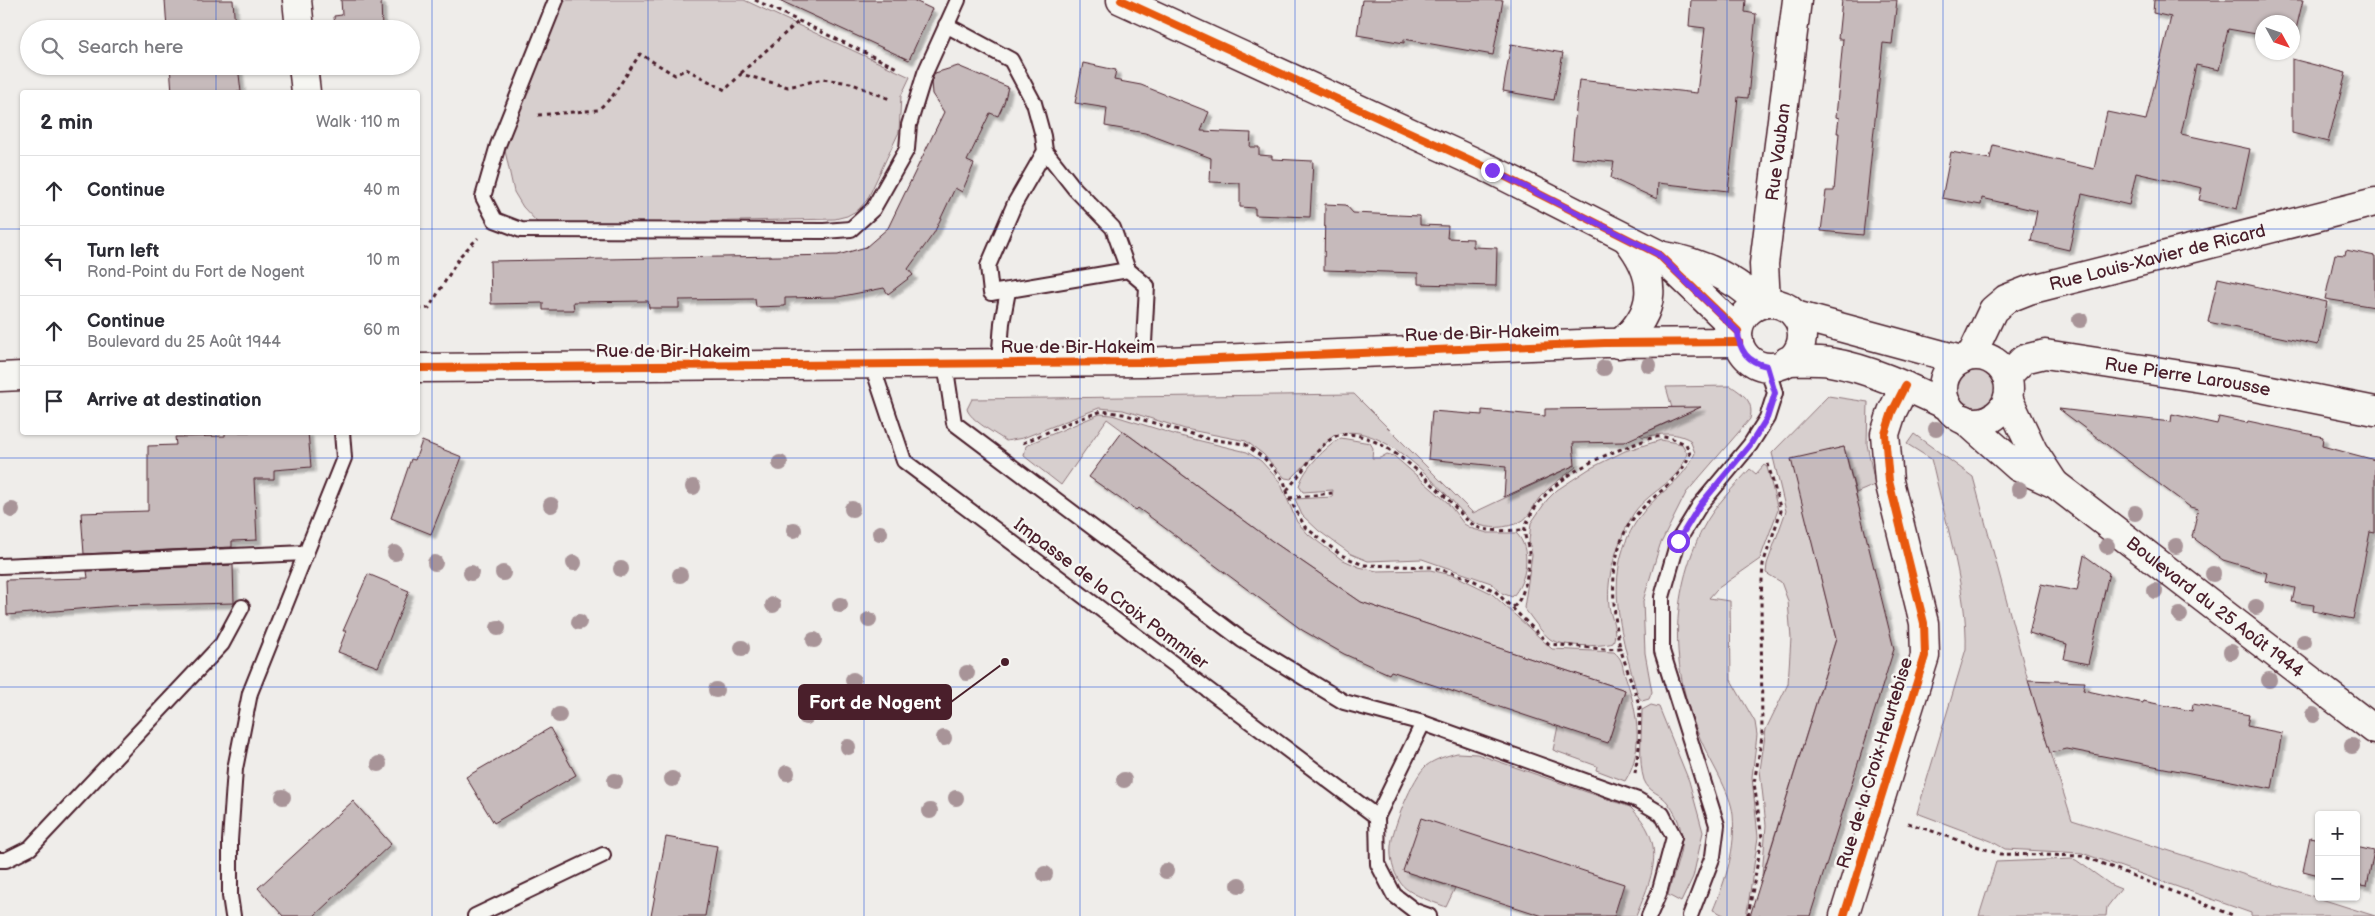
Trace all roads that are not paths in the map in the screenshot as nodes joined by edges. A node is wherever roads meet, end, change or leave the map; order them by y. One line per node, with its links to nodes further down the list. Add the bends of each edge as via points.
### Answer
1 (297, 0): 6 (street)
2 (556, 0): 7 (lane, via 508,118 483,197 495,220 521,230 851,230 873,209 907,149 909,125 922,80)
3 (958, 0): 7 (lane)
4 (1121, 0): 12 (street, via 1492,170)
5 (1797, 0): 16 (street, Rue Vauban, via 1764,264)
6 (299, 20)
7 (946, 25): 10 (lane, via 1011,60 1034,103)
8 (304, 75): 9 (street)
9 (306, 90)
10 (1045, 151): 14 (lane, via 1113,228); 15 (lane, via 1015,203 988,266 991,294)
11 (2375, 202): 20 (street, Rue Louis-Xavier de Ricard, via 2029,290 2006,299 1994,310)
12 (1627, 239): 13 (street); 19 (street, via 1641,256 1648,273 1649,296 1646,314 1635,331)
13 (1658, 254): 16 (street, via 1681,258 1714,271); 18 (street)
14 (1128, 270): 15 (lane); 22 (lane, via 1147,286)
15 (1008, 290): 21 (lane)
16 (1764, 304): 17 (street, via 1787,308); 18 (street, via 1746,314)
17 (1795, 315): 20 (street); 25 (street, via 1800,324 1800,345 1796,354)
18 (1739, 337): 19 (street, Rue de Bir-Hakeim); 25 (street, via 1749,359)
19 (1619, 344): 22 (street, Rue de Bir-Hakeim)
20 (1966, 358): 30 (street, via 1982,356 1993,360); 32 (street, via 1952,366 1943,386)
21 (999, 362): 22 (street, Rue de Bir-Hakeim); 23 (street, Rue de Bir-Hakeim)
22 (1143, 362)
23 (945, 363): 24 (street, Rue de Bir-Hakeim); 38 (lane, via 954,423 1242,640 1344,702)
24 (872, 364): 26 (street, Rue de Bir-Hakeim); 40 (lane, Impasse de la Croix Pommier, via 904,461)
25 (1777, 364): 29 (street, Boulevard du 25 Août 1944, via 1828,361); 47 (lane, via 1775,393 1767,418 1750,445 1700,505 1678,541 1662,597 1662,651 1717,824 1712,856)
26 (420, 368)
27 (20, 376): 28 (street)
28 (0, 377)
29 (1905, 386): 32 (street, Boulevard du 25 Août 1944); 48 (street, Rue de la Croix Heurtebise, via 1892,412 1886,434 1889,481 1924,623 1925,656)
30 (2007, 387): 31 (street, Rue Pierre Larousse, via 2024,359 2045,354 2246,385); 32 (street, via 2003,408 1995,416 1975,422); 34 (street, Boulevard du 25 Août 1944, via 2033,451)
31 (2375, 410)
32 (1956, 413): 34 (street, Boulevard du 25 Août 1944, via 2018,467)
33 (342, 435): 35 (lane, via 344,458)
34 (2055, 484): 39 (street, Boulevard du 25 Août 1944)
35 (306, 553): 36 (lane); 43 (lane, via 250,693 235,769 230,887)
36 (0, 566)
37 (242, 607): 42 (lane, via 222,644 30,848)
38 (1423, 723): 40 (lane); 46 (lane, via 1638,800 1662,814 1674,837)
39 (2375, 730)
40 (1377, 817): 45 (lane, via 1378,864 1394,895 1415,911)
41 (603, 855): 44 (lane)
42 (0, 860)
43 (233, 916)
44 (475, 916)
45 (1429, 916)
46 (1649, 916)
47 (1690, 916)
48 (1844, 916)

